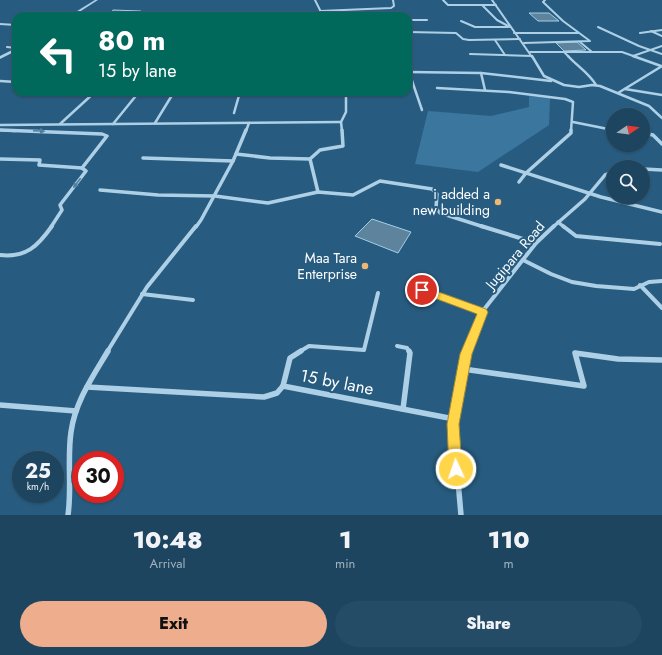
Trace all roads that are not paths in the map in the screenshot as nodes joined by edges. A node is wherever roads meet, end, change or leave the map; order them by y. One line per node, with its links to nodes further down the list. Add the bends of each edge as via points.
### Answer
1 (97, 0): 12 (street)
2 (315, 0): 11 (street)
3 (393, 0): 11 (street, via 394,6 390,8)
4 (443, 0): 8 (street, via 448,5)
5 (474, 0): 8 (street)
6 (492, 0): 10 (street)
7 (545, 0): 24 (street, via 543,2 553,12)
8 (478, 5): 9 (street)
9 (482, 5): 10 (street); 18 (street, via 497,20)
10 (496, 5): 18 (street)
11 (320, 11)
12 (78, 12)
13 (412, 20): 14 (street)
14 (427, 20)
15 (461, 21): 18 (street, via 475,27)
16 (0, 24): 17 (street)
17 (12, 25)
18 (510, 27): 23 (street)
19 (598, 27): 35 (street)
20 (662, 30): 21 (street)
21 (650, 31): 25 (street); 26 (street)
22 (412, 32): 28 (street, via 456,33 466,40)
23 (514, 33): 24 (street); 27 (street)
24 (579, 33): 29 (street, via 590,41)
25 (640, 33)
26 (662, 36)
27 (520, 39): 28 (street); 30 (street)
28 (495, 40): 41 (street)
29 (580, 42): 30 (street); 38 (street)
30 (524, 43): 36 (street)
31 (662, 46): 35 (street)
32 (7, 47): 33 (street)
33 (12, 48)
34 (12, 50): 44 (street)
35 (649, 50): 40 (street); 43 (street)
36 (530, 52): 37 (street); 42 (street)
37 (564, 52): 38 (street); 52 (street, via 581,70 590,75)
38 (592, 52): 43 (street, via 622,52)
39 (470, 54): 41 (street)
40 (662, 54)
41 (506, 55): 42 (street)
42 (532, 56): 51 (street, via 544,76)
43 (633, 56): 45 (street)
44 (0, 58)
45 (661, 66): 54 (street)
46 (412, 72): 47 (street)
47 (480, 73): 51 (street); 55 (street)
48 (0, 81): 50 (street)
49 (412, 81): 63 (street)
50 (12, 82)
51 (554, 82): 52 (street, via 579,88)
52 (596, 85): 56 (street)
53 (437, 88): 55 (street)
54 (625, 89): 56 (street); 57 (street)
55 (485, 90): 67 (street, via 569,100 574,104)
56 (618, 93): 65 (street, via 649,106)
57 (662, 95)
58 (91, 96): 70 (street)
59 (136, 96): 71 (street)
60 (172, 96): 68 (street)
61 (239, 96): 64 (street)
62 (346, 96): 66 (street, via 346,112)
63 (422, 110)
64 (234, 113)
65 (662, 118)
66 (340, 122): 69 (street); 80 (street, via 343,146 327,147 313,154)
67 (573, 122): 73 (street); 86 (street, via 567,139)
68 (155, 123): 69 (street); 71 (street)
69 (249, 123): 77 (street)
70 (60, 124): 71 (street); 72 (street)
71 (113, 124)
72 (0, 125)
73 (606, 129)
74 (0, 130): 83 (street, one-way to 83, via 107,136)
75 (650, 134): 76 (street)
76 (662, 144)
77 (236, 154): 80 (street); 81 (street)
78 (143, 158): 81 (street)
79 (0, 159): 83 (street, via 40,160 38,165)
80 (310, 159): 90 (street)
81 (233, 161): 92 (street)
82 (501, 165): 86 (street)
83 (82, 168): 97 (street, one-way to 97, via 86,171 60,205 62,210 32,249 22,254)
84 (650, 170): 85 (street)
85 (662, 170)
86 (526, 173): 88 (street); 91 (street)
87 (606, 174): 91 (street, Jugipara Road)
88 (519, 182)
89 (100, 190): 92 (street)
90 (318, 192): 92 (street, via 268,203); 95 (street, via 353,195 380,181 427,187 436,191 436,208 440,213)
91 (590, 193): 93 (street); 94 (street, Jugipara Road)
92 (215, 196): 103 (street, via 201,220)
93 (662, 212)
94 (558, 222): 95 (street, Jugipara Road); 96 (street, via 576,236)
95 (536, 243): 98 (street, Jugipara Road)
96 (660, 244)
97 (0, 255)
98 (523, 260): 100 (street, via 572,282 624,289 634,289); 106 (street, Jugipara Road)
99 (662, 281): 100 (street)
100 (640, 285): 105 (street)
101 (422, 290): 106 (street)
102 (378, 293): 110 (street, 15 by lane, via 364,350 309,346 290,358)
103 (142, 294): 104 (street); 111 (street)
104 (193, 300)
105 (662, 308)
106 (482, 312): 109 (street, Jugipara Road)
107 (397, 346): 113 (street, via 407,348 410,353)
108 (662, 360): 109 (street, via 608,359 575,353 584,386)
109 (463, 369): 115 (street, Jugipara Road)
110 (283, 386): 111 (street, via 277,393 264,397); 113 (street, 15 by lane)
111 (87, 387): 114 (street)
112 (0, 405): 114 (street)
113 (403, 409): 115 (street, 15 by lane)
114 (76, 410): 116 (street, via 71,432)
115 (454, 419): 117 (street, Jugipara Road)
116 (68, 515)
117 (461, 515)

